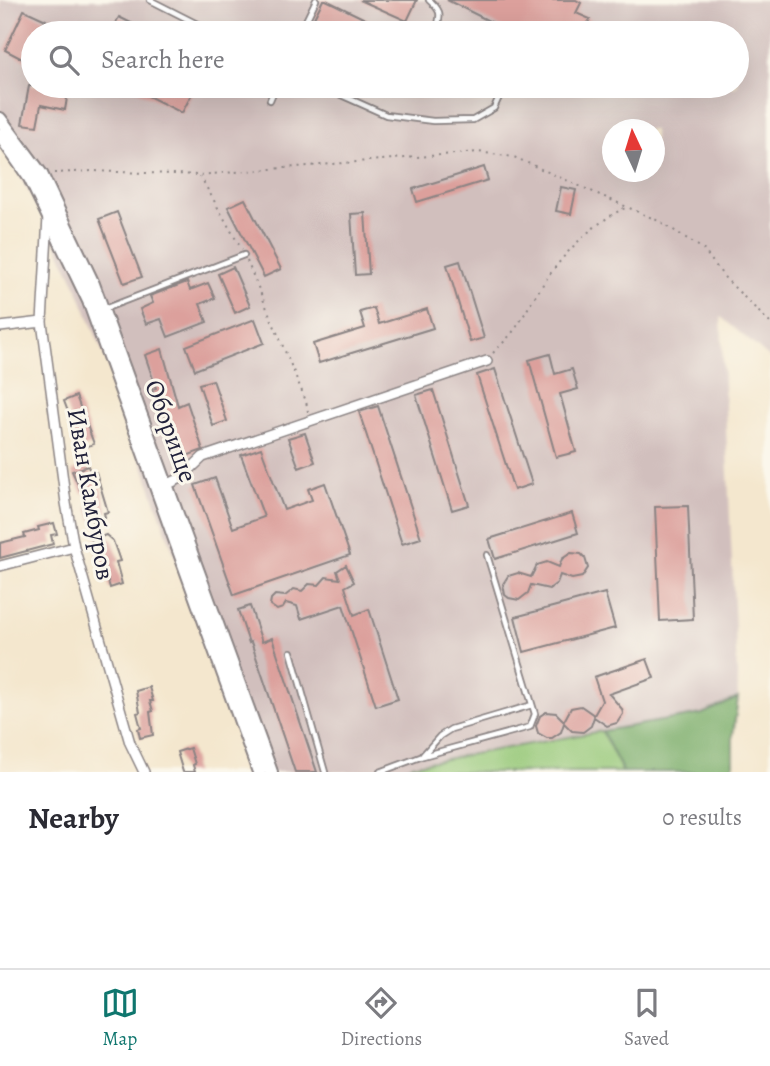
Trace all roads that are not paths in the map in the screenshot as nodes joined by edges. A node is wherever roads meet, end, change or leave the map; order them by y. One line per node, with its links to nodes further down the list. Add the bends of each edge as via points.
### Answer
1 (316, 0): 5 (lane)
2 (429, 0): 6 (lane, via 437,7)
3 (153, 1): 4 (lane)
4 (192, 21)
5 (306, 21)
6 (440, 21)
7 (348, 98): 8 (lane, via 386,115 433,121 474,120 494,108)
8 (499, 98)
9 (0, 119): 13 (main road, Оборище, via 41,174)
10 (2, 139): 11 (main road, Оборище, via 30,177)
11 (48, 216): 14 (street, Иван Камбуров); 17 (main road, Оборище, via 89,302)
12 (244, 255): 13 (lane)
13 (103, 310): 17 (main road, Оборище)
14 (42, 322): 15 (street); 18 (street, Иван Камбуров)
15 (0, 327)
16 (487, 361): 17 (street, via 203,457 181,478)
17 (162, 487): 25 (main road, Оборище); 26 (main road, Оборище)
18 (74, 547): 20 (street); 24 (street, Иван Камбуров, via 130,743)
19 (487, 555): 22 (lane)
20 (0, 566)
21 (292, 652): 27 (lane)
22 (532, 705): 23 (lane, via 451,729); 23 (lane, via 535,714 530,727)
23 (423, 756): 28 (lane)
24 (144, 772)
25 (259, 772)
26 (271, 772)
27 (325, 772)
28 (380, 772)

